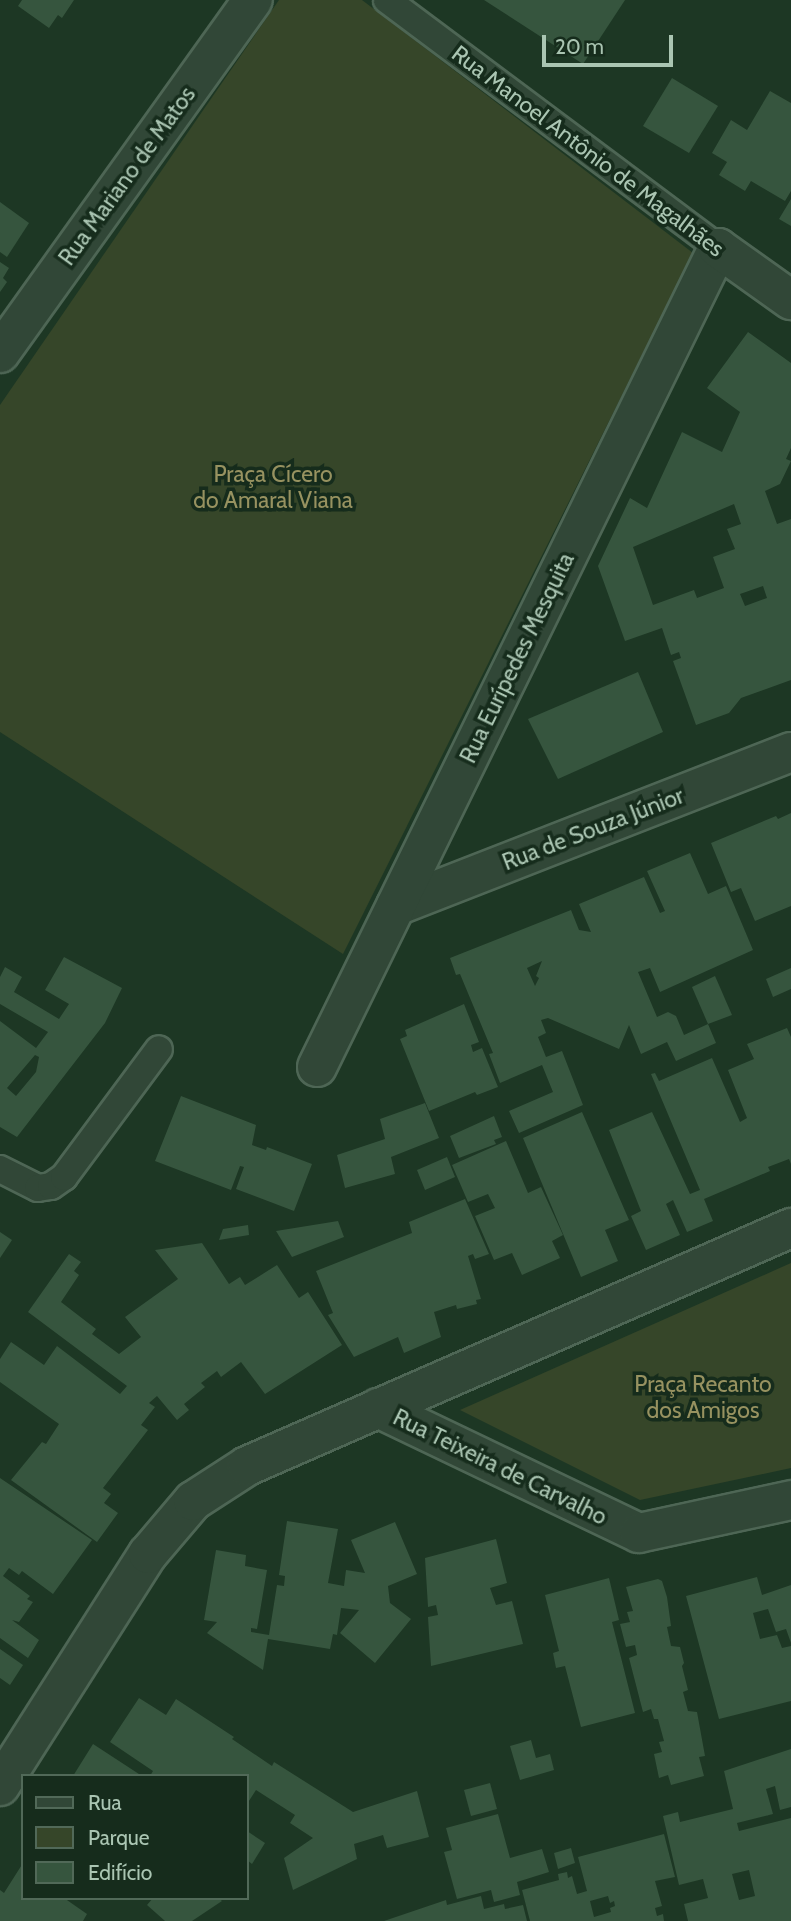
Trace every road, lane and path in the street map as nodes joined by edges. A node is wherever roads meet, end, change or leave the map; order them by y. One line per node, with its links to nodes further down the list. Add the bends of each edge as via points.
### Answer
1 (253, 0): 5 (street, Rua Mariano de Matos)
2 (387, 0): 3 (lane, Rua Manoel Antônio de Magalhães)
3 (718, 248): 4 (street, Rua Manoel Antônio de Magalhães); 7 (street, Rua Eurípedes Mesquita)
4 (791, 300)
5 (0, 353)
6 (791, 752): 7 (street, Rua de Souza Júnior)
7 (396, 906): 9 (street, Rua Eurípedes Mesquita)
8 (159, 1049): 10 (lane, via 64,1177 38,1188)
9 (317, 1067)
10 (0, 1169)
11 (791, 1227): 12 (street)
12 (378, 1408): 13 (street, Rua Teixeira de Carvalho, via 639,1534); 14 (street, Rua Teixeira de Carvalho, via 247,1466 193,1501 148,1554)
13 (791, 1500)
14 (0, 1786)

